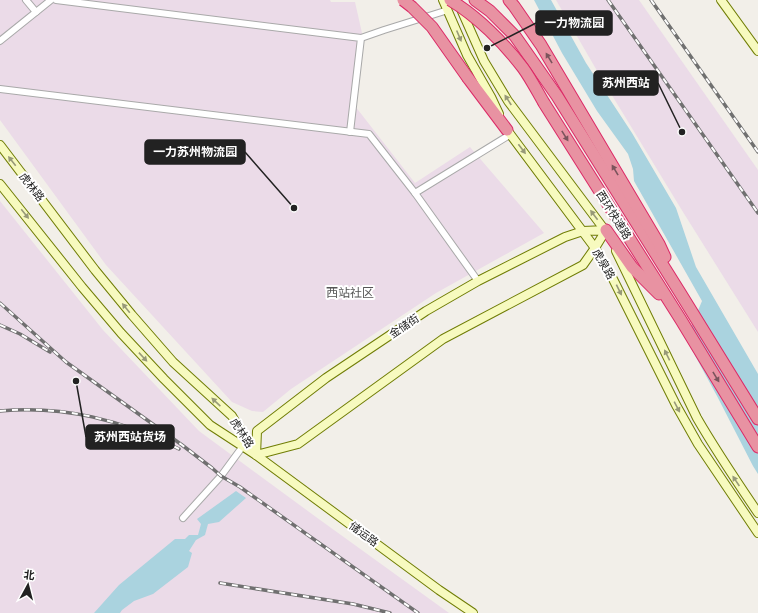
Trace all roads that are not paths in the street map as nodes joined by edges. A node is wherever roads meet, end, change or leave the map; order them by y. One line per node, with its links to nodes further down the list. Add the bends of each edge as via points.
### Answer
1 (26, 0): 11 (street)
2 (51, 0): 11 (street)
3 (56, 0): 12 (street)
4 (403, 0): 17 (highway, bridge, via 432,28)
5 (443, 0): 10 (street, 虎泉路)
6 (456, 0): 22 (street, 虎泉路, one-way to 6, via 508,101 484,61)
7 (475, 0): 25 (highway, 西环快速路, via 515,36 557,96)
8 (509, 0): 25 (highway, one-way to 8, via 659,244 540,45)
9 (721, 0): 14 (street)
10 (449, 5): 12 (street); 17 (street, 虎泉路, one-way to 17, via 467,54); 26 (highway, 西环快速路, one-way to 26, bridge, via 483,25 505,46 523,69)
11 (36, 12): 13 (street)
12 (361, 38): 16 (street)
13 (0, 41)
14 (758, 51)
15 (0, 89): 16 (street)
16 (350, 132): 20 (street, via 369,134)
17 (509, 132): 20 (street); 21 (street, 虎泉路, one-way to 21)
18 (0, 145): 30 (street, 虎林路, one-way to 18, via 232,416 173,362 132,315)
19 (0, 184): 28 (street, 虎林路, one-way to 28, via 121,333 210,425)
20 (415, 193): 24 (street)
21 (583, 230): 22 (street, 金储街); 23 (street, 虎泉路); 24 (street, 金储街)
22 (606, 230): 23 (street); 26 (highway, via 632,267); 31 (street, 虎泉路, one-way to 22, via 700,423)
23 (595, 248): 30 (street, via 583,265 442,339 298,444); 33 (street, 虎泉路, one-way to 33, via 698,444)
24 (478, 281): 30 (street, 金储街, via 426,311 326,378 257,431)
25 (679, 291): 27 (highway, 西环快速路)
26 (672, 307): 29 (highway, 西环快速路, one-way to 29)
27 (758, 419)
28 (243, 446): 30 (street, 虎林路); 32 (street, via 221,476)
29 (758, 447)
30 (256, 455): 34 (street, 储运路)
31 (758, 513)
32 (183, 518)
33 (758, 533)
34 (473, 613)

